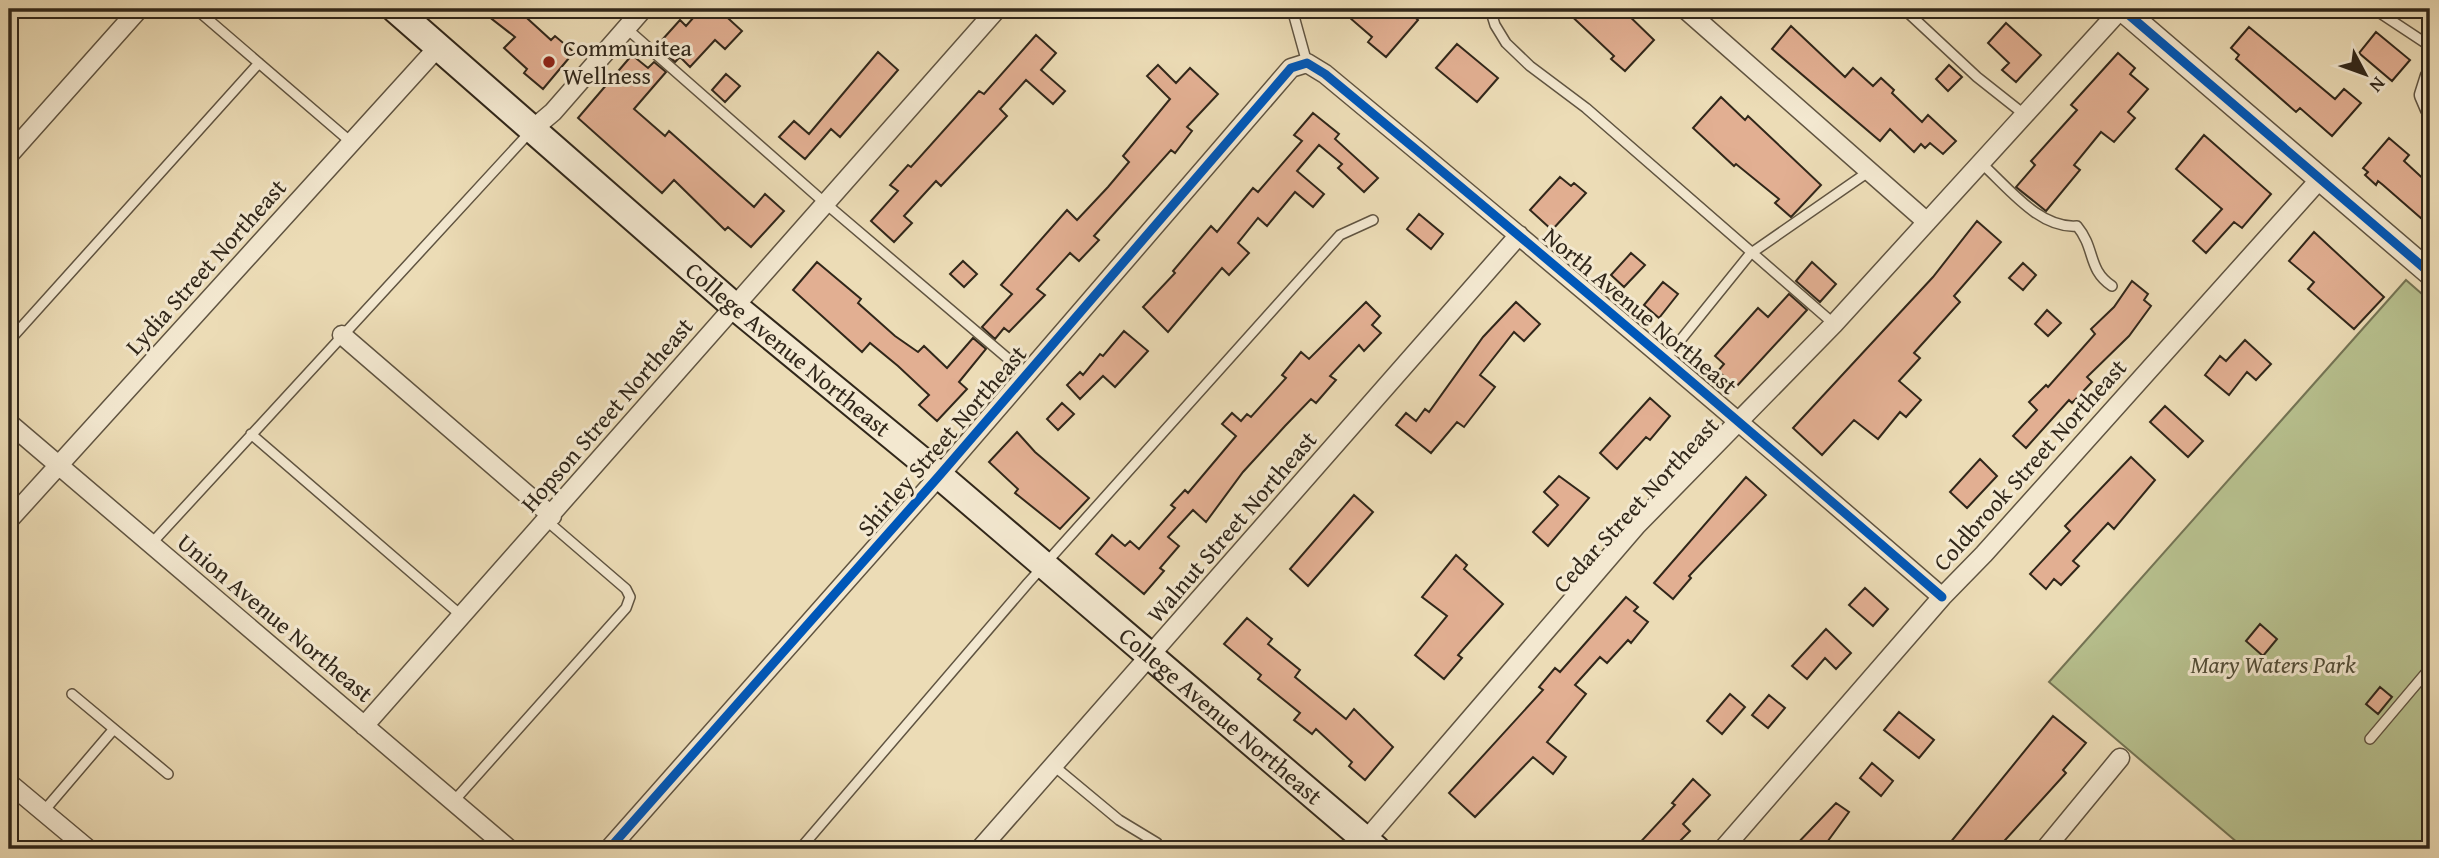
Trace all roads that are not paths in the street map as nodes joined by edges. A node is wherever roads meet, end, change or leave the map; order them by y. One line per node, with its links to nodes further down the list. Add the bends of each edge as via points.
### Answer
1 (139, 9): 24 (street)
2 (196, 9): 17 (lane)
3 (395, 9): 15 (main road, College Avenue Northeast)
4 (643, 9): 14 (street)
5 (997, 9): 28 (street, Hopson Street Northeast)
6 (1292, 9): 18 (lane)
7 (1490, 9): 32 (lane, via 1506,43)
8 (1685, 9): 13 (street)
9 (1715, 9): 13 (lane)
10 (1904, 9): 21 (lane)
11 (2121, 9): 21 (street, Cedar Street Northeast); 27 (street)
12 (2374, 9): 16 (lane)
13 (1700, 22): 26 (street)
14 (626, 27): 22 (street); 28 (lane)
15 (439, 46): 22 (main road, College Avenue Northeast); 23 (street, Lydia Street Northeast)
16 (2430, 46)
17 (258, 63): 23 (lane); 38 (lane)
18 (1307, 63): 31 (street, North Avenue Northeast); 40 (street, Shirley Street Northeast, via 1291,68)
19 (2430, 76): 20 (street, via 2424,94)
20 (2430, 109)
21 (2025, 115): 25 (street, Cedar Street Northeast)
22 (534, 128): 35 (main road, College Avenue Northeast); 37 (lane)
23 (352, 143): 44 (street, Lydia Street Northeast)
24 (9, 155)
25 (1981, 163): 30 (street, Cedar Street Northeast); 34 (lane, via 2045,220 2063,227 2077,226 2088,239 2098,276)
26 (1871, 170): 30 (street); 32 (lane)
27 (2320, 179): 33 (street); 50 (street, Coldbrook Street Northeast)
28 (825, 203): 35 (street, Hopson Street Northeast); 40 (lane)
29 (1373, 220): 49 (lane, via 1340,235)
30 (1927, 222): 36 (street, Cedar Street Northeast)
31 (1520, 235): 39 (street, North Avenue Northeast); 52 (street, Walnut Street Northeast)
32 (1750, 254): 36 (lane); 39 (lane)
33 (2430, 273)
34 (2112, 286)
35 (734, 306): 45 (main road, College Avenue Northeast); 46 (street, Hopson Street Northeast)
36 (1834, 324): 41 (street, Cedar Street Northeast)
37 (342, 335): 43 (lane); 46 (street)
38 (9, 341)
39 (1666, 358): 41 (street, North Avenue Northeast)
40 (1027, 374): 45 (street, Shirley Street Northeast)
41 (1740, 421): 50 (street, North Avenue Northeast); 65 (street, Cedar Street Northeast, via 1637,525)
42 (9, 423): 44 (street, Union Avenue Northeast)
43 (251, 434): 48 (lane); 51 (lane)
44 (57, 465): 47 (street, Lydia Street Northeast); 48 (street, Union Avenue Northeast)
45 (939, 476): 49 (main road, College Avenue Northeast); 68 (street, Shirley Street Northeast)
46 (550, 518): 51 (street, Hopson Street Northeast); 62 (lane, via 630,597 626,608)
47 (9, 520)
48 (151, 544): 55 (street, Union Avenue Northeast)
49 (1043, 565): 52 (main road, College Avenue Northeast); 69 (lane)
50 (1942, 597): 71 (street, Coldbrook Street Northeast)
51 (463, 617): 55 (street, Hopson Street Northeast)
52 (1151, 657): 59 (street, Walnut Street Northeast); 65 (main road, College Avenue Northeast)
53 (2430, 668): 57 (lane)
54 (72, 694): 56 (lane)
55 (364, 726): 62 (street, Union Avenue Northeast)
56 (113, 730): 60 (lane); 63 (lane)
57 (2370, 739)
58 (2120, 758): 72 (street)
59 (1054, 766): 64 (lane, via 1119,820); 70 (street, Walnut Street Northeast)
60 (168, 774)
61 (9, 783): 63 (street)
62 (453, 802): 67 (street, Union Avenue Northeast)
63 (43, 812): 66 (street)
64 (1157, 843)
65 (1367, 846)
66 (88, 849)
67 (509, 849)
68 (609, 849)
69 (800, 849)
70 (980, 849)
71 (1723, 849)
72 (2045, 849)

